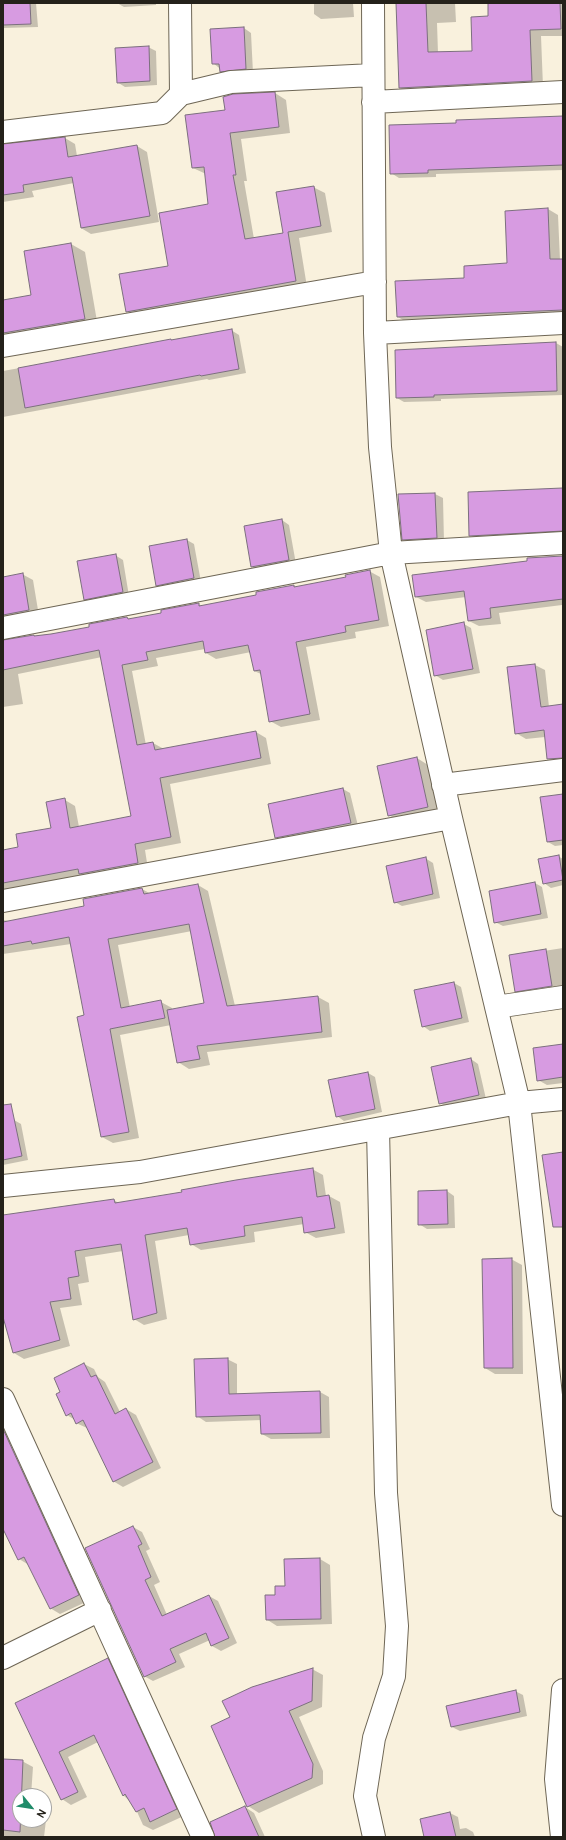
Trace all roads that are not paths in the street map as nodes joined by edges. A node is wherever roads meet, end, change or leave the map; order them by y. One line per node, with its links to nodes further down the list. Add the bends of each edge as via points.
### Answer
1 (180, 3): 5 (street)
2 (373, 3): 3 (street)
3 (373, 75): 5 (street, via 231,82); 6 (street)
4 (563, 92): 6 (street)
5 (181, 94): 7 (street, via 162,113)
6 (373, 102): 8 (street)
7 (3, 132)
8 (375, 282): 10 (street); 11 (street)
9 (563, 323): 10 (street)
10 (375, 333): 13 (street, via 380,447)
11 (3, 346)
12 (563, 543): 13 (street)
13 (391, 553): 14 (street); 16 (street)
14 (3, 628)
15 (563, 770): 16 (street)
16 (443, 785): 17 (street)
17 (450, 818): 18 (street); 20 (street)
18 (3, 901)
19 (563, 997): 20 (street)
20 (496, 1007): 22 (street)
21 (563, 1099): 22 (street)
22 (519, 1103): 23 (street); 26 (street)
23 (378, 1129): 24 (street, via 140,1172); 31 (street, via 386,1492 397,1626 394,1676 374,1738 365,1796)
24 (3, 1186)
25 (3, 1399): 27 (street)
26 (563, 1504)
27 (100, 1610): 28 (street); 30 (street)
28 (3, 1658)
29 (563, 1690): 32 (street, via 556,1780)
30 (203, 1837)
31 (374, 1837)
32 (562, 1837)

